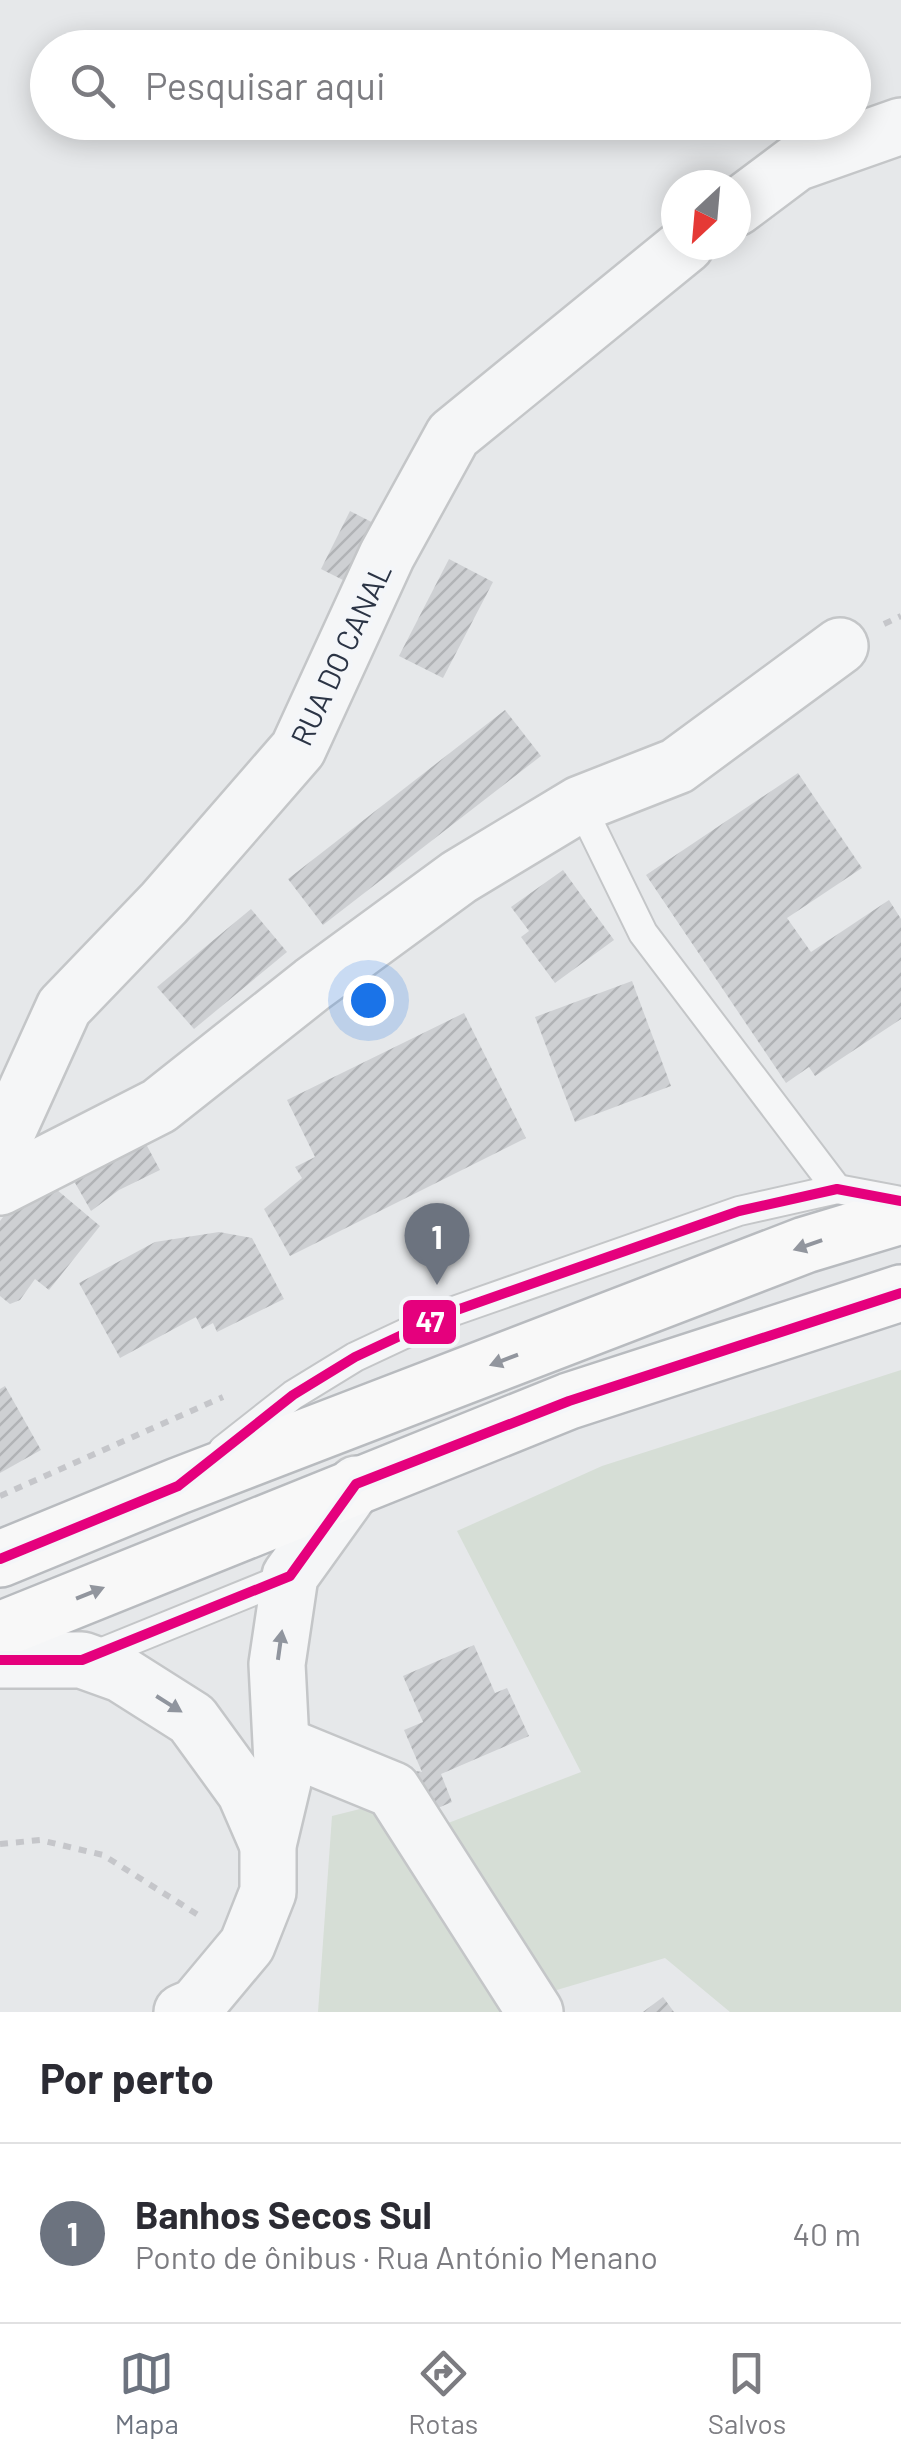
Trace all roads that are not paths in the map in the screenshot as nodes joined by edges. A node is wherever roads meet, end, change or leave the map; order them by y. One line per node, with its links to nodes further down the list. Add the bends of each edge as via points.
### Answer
1 (901, 126): 2 (street)
2 (871, 137)
3 (861, 140): 4 (street, via 796,163)
4 (751, 197)
5 (668, 260): 8 (street, RUA DO CANAL, via 453,435 387,555 298,748 164,904 64,1006)
6 (840, 646): 7 (street, via 677,766)
7 (580, 804): 9 (street, via 459,877 159,1106); 10 (lane, via 644,933)
8 (0, 1148)
9 (0, 1187)
10 (837, 1189): 11 (lane); 15 (lane, via 739,1211 452,1312 293,1395)
11 (901, 1201)
12 (901, 1216): 15 (highway, one-way to 15, via 805,1245)
13 (901, 1293): 14 (highway, via 570,1400)
14 (356, 1484): 17 (street); 18 (highway, one-way to 14)
15 (178, 1486): 16 (highway)
16 (0, 1559)
17 (290, 1576): 20 (lane); 21 (street, one-way to 17, via 278,1664)
18 (0, 1630)
19 (0, 1660): 20 (street)
20 (82, 1660): 22 (street, one-way to 22, via 121,1674 192,1719 245,1792)
21 (283, 1745): 22 (street, via 283,1782); 24 (street, via 393,1790)
22 (268, 1846): 23 (street, via 268,1892 247,1944 196,2006)
23 (182, 2012)
24 (535, 2012)

